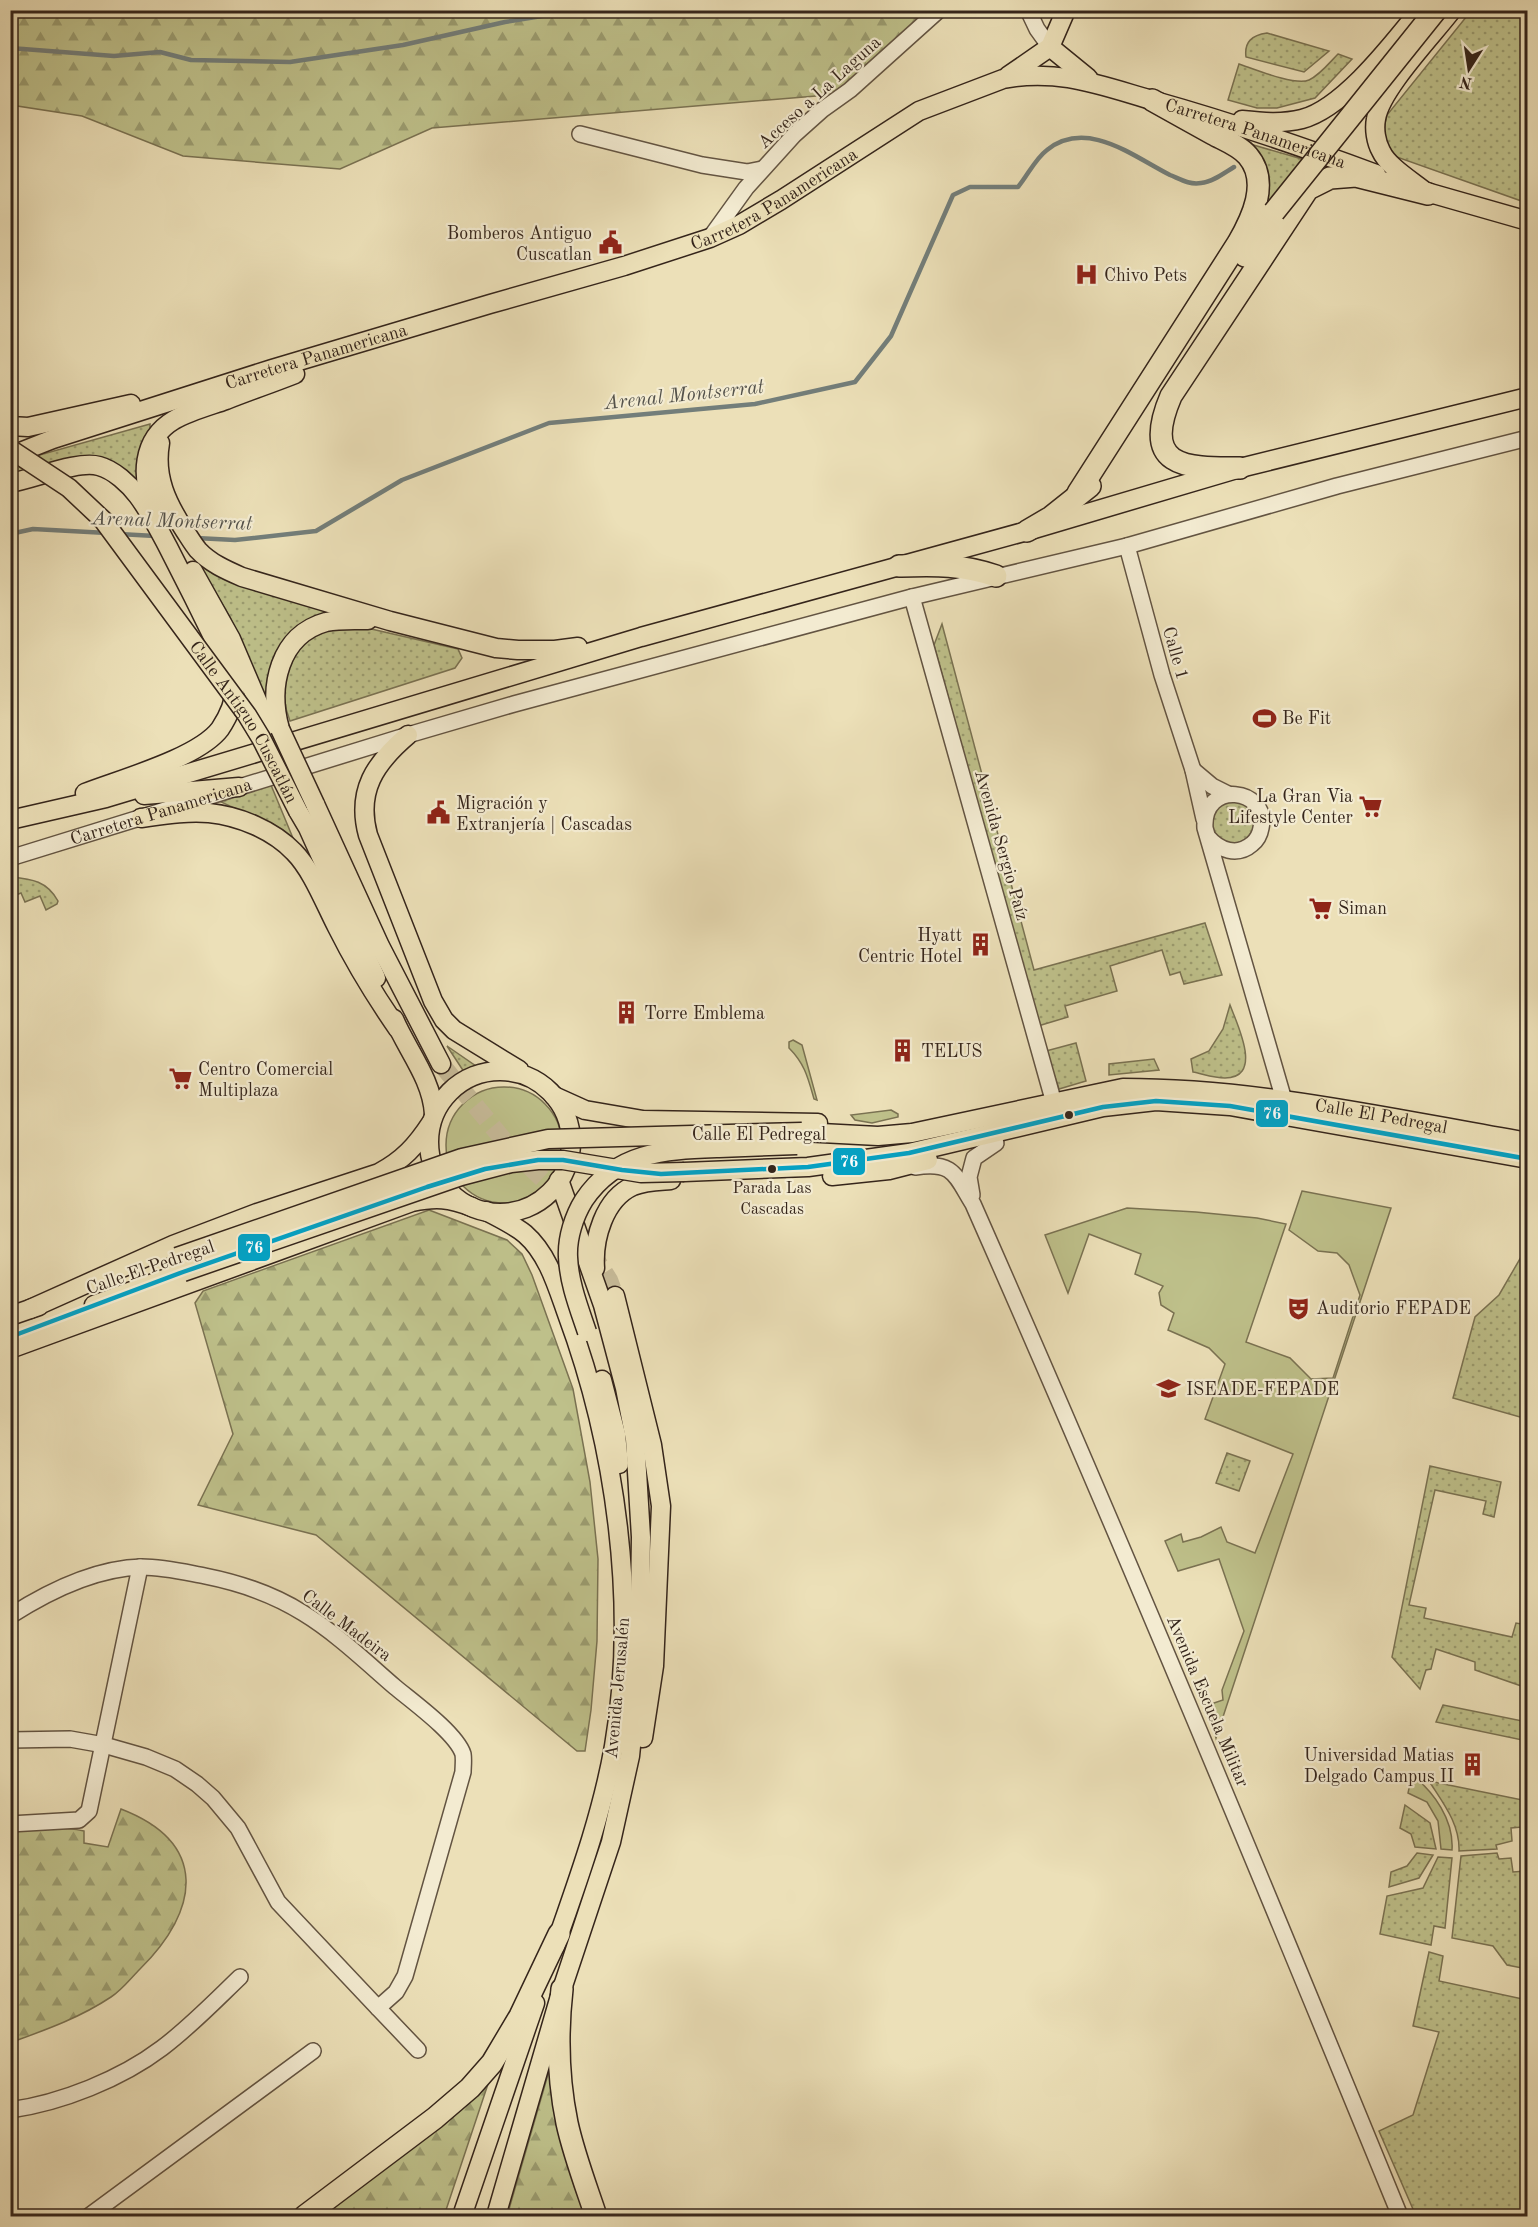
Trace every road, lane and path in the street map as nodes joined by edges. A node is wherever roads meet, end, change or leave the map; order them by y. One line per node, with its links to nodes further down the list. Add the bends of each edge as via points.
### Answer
1 (939, 10): 13 (street, Acceso a La Laguna, via 815,117)
2 (1028, 10): 7 (street)
3 (1066, 10): 7 (main road)
4 (1420, 10): 11 (main road, via 1354,84 1317,112 1302,119 1281,121)
5 (1436, 10): 26 (highway, bridge, via 1274,212 1098,478)
6 (1452, 10): 14 (main road, via 1401,74 1376,118 1376,137 1389,163)
7 (1050, 47): 8 (main road); 9 (main road)
8 (1002, 79): 9 (main road, Carretera Panamericana, via 1062,77); 16 (main road, Carretera Panamericana, via 919,111 781,200)
9 (1097, 83): 10 (main road, Carretera Panamericana)
10 (1152, 100): 11 (main road, Carretera Panamericana); 26 (highway, via 1248,156 1258,176 1256,203 1238,243)
11 (1219, 118): 14 (main road, Carretera Panamericana)
12 (580, 134): 13 (street, via 702,165)
13 (762, 169): 16 (street, Acceso a La Laguna)
14 (1428, 194): 15 (main road, Carretera Panamericana); 24 (highway, via 1356,176 1330,178 1308,189 1171,396 1161,424 1162,446 1182,463)
15 (1527, 221)
16 (710, 238): 17 (main road, Carretera Panamericana)
17 (411, 328): 18 (main road, Carretera Panamericana); 27 (main road, via 167,425 151,445 145,468 151,498)
18 (273, 369): 20 (main road, via 28,428); 23 (main road, Carretera Panamericana)
19 (1527, 397): 24 (main road, Carretera Panamericana)
20 (10, 426)
21 (1527, 438): 29 (street, Carretera Panamericana, via 1337,486)
22 (10, 449): 42 (main road, Calle Antiguo Cuscatlán, bridge, via 69,488 112,531 247,715)
23 (10, 456)
24 (1240, 468): 28 (main road, Carretera Panamericana)
25 (10, 483): 27 (main road, via 73,467 100,466 127,483)
26 (1078, 493): 28 (highway)
27 (165, 522): 30 (main road); 45 (main road, via 235,684 233,702 220,729 187,754)
28 (1027, 531): 31 (main road, Carretera Panamericana)
29 (1127, 546): 32 (street, Carretera Panamericana); 38 (street, Calle 1)
30 (192, 555): 34 (main road, via 242,577); 36 (main road)
31 (899, 566): 32 (highway, via 972,568); 35 (main road, Carretera Panamericana)
32 (996, 576): 33 (street, Carretera Panamericana)
33 (912, 597): 37 (street, Carretera Panamericana); 55 (street, Avenida Sergio Paíz)
34 (390, 621): 35 (main road, via 518,650 555,650); 36 (main road, via 328,622 299,637 283,657 276,680)
35 (641, 637): 41 (main road, Carretera Panamericana)
36 (276, 731): 42 (main road, bridge)
37 (408, 735): 39 (street, Carretera Panamericana); 52 (main road, via 385,756 371,778 365,805 368,835 444,1020)
38 (1192, 770): 40 (street); 44 (street, Calle 1)
39 (239, 786): 41 (main road); 43 (street, Carretera Panamericana)
40 (1228, 794): 44 (street, via 1212,803); 47 (street, via 1246,796 1262,817 1257,838)
41 (106, 798): 45 (main road, Carretera Panamericana)
42 (306, 807): 50 (main road, Calle Antiguo Cuscatlán, via 308,828); 51 (main road)
43 (141, 818): 48 (street, Carretera Panamericana); 50 (main road, via 211,813 240,820 281,840 296,854 319,891 375,998)
44 (1204, 819): 46 (street, Calle 1)
45 (14, 820)
46 (1208, 837): 47 (street, via 1218,847); 49 (street, Calle 1)
47 (1239, 850): 49 (street, via 1227,868)
48 (10, 858)
49 (1223, 889): 54 (street, Calle 1)
50 (398, 1029): 57 (main road, Calle Antiguo Cuscatlán, via 429,1091)
51 (441, 1065)
52 (533, 1079): 53 (main road); 57 (main road, via 508,1071 476,1075 448,1092)
53 (554, 1096): 58 (main road, via 585,1110 643,1120 805,1122); 63 (main road, via 569,1125)
54 (1284, 1100): 55 (main road, Calle El Pedregal, via 1189,1089 1124,1088); 60 (main road, Calle El Pedregal)
55 (1054, 1103): 58 (main road, Calle El Pedregal)
56 (1089, 1111): 61 (main road, via 1059,1126); 62 (main road, Calle El Pedregal, via 1156,1101 1230,1106); 69 (main road, Calle El Pedregal, bridge, via 909,1153 808,1167 661,1174 563,1160 511,1163)
57 (433, 1118): 68 (main road, via 429,1150 435,1170 450,1192); 71 (main road, via 398,1163 379,1173 173,1245)
58 (912, 1133): 59 (main road, Calle El Pedregal, via 855,1143)
59 (800, 1138): 69 (main road, Calle El Pedregal, bridge, via 548,1139 510,1146 462,1158); 75 (main road, bridge, via 663,1151 605,1176 580,1207 568,1255 571,1278 616,1434)
60 (1527, 1142)
61 (996, 1143): 64 (main road); 67 (street, Avenida Escuela Militar, via 974,1158 969,1177)
62 (1522, 1160)
63 (567, 1163): 65 (main road); 66 (main road, via 585,1169)
64 (890, 1170): 66 (main road, via 812,1178); 67 (street, Avenida Escuela Militar, via 944,1166 952,1171)
65 (560, 1180): 68 (main road, via 528,1207 504,1212); 70 (main road, Avenida Jerusalén)
66 (685, 1180): 70 (main road, via 632,1186 608,1211 594,1248 595,1268)
67 (973, 1204): 93 (street, Avenida Escuela Militar, via 1223,1787)
68 (479, 1209): 74 (main road, via 438,1198 412,1202); 75 (main road, Avenida Jerusalén, via 525,1234 550,1269 600,1419)
69 (180, 1264): 71 (main road, Calle El Pedregal); 73 (main road, Calle El Pedregal)
70 (609, 1300): 83 (main road, Avenida Jerusalén, via 635,1439 641,1538 639,1666 630,1756 611,1842)
71 (30, 1309): 72 (main road, Calle El Pedregal)
72 (10, 1316)
73 (10, 1337)
74 (10, 1349)
75 (622, 1559): 81 (main road, Avenida Jerusalén, via 623,1657 614,1745 595,1828)
76 (141, 1567): 77 (street, Calle Madeira, via 76,1582); 79 (street); 84 (street, Calle Madeira, via 168,1568 214,1578 280,1599 344,1644 457,1742 463,1756 463,1772 405,1976 396,1992)
77 (10, 1616)
78 (10, 1740): 79 (street, via 70,1739)
79 (104, 1745): 80 (street, via 85,1816 79,1820); 84 (street, via 175,1769 213,1798 238,1828 278,1902)
80 (10, 1824)
81 (559, 1934): 89 (highway, via 520,2016 492,2063 470,2088); 90 (main road, Avenida Jerusalén)
82 (240, 1977): 87 (street, via 161,2048 107,2081 32,2107)
83 (562, 1989): 91 (main road, Avenida Jerusalén); 92 (highway, via 562,2092 567,2125)
84 (378, 2008): 85 (street)
85 (418, 2050)
86 (313, 2051): 88 (street)
87 (10, 2110)
88 (89, 2217)
89 (305, 2217)
90 (462, 2217)
91 (496, 2217)
92 (596, 2217)
93 (1400, 2217)

